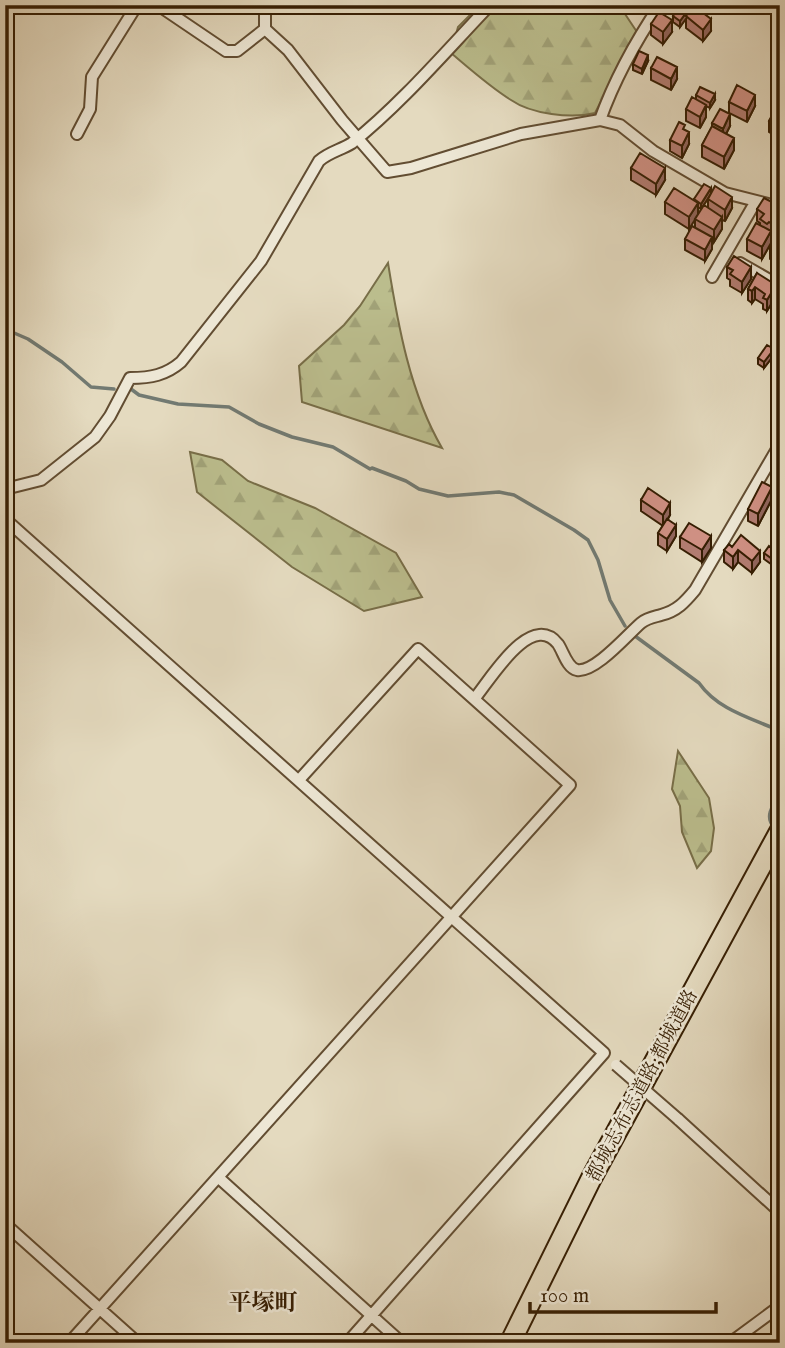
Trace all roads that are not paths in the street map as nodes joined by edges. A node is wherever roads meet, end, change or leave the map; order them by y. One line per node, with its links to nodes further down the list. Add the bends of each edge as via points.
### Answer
1 (137, 5): 8 (street, via 92,77 90,109)
2 (158, 5): 6 (street, via 226,51 237,51)
3 (265, 5): 6 (street)
4 (491, 5): 9 (street)
5 (660, 5): 7 (street, via 629,53)
6 (265, 29): 9 (street, via 288,50)
7 (600, 120): 9 (street, via 521,134 387,172); 10 (street, via 620,125 653,151 725,193)
8 (77, 134)
9 (358, 138): 16 (street, via 319,161 261,261 181,362 152,378 131,378 95,437 41,480)
10 (756, 201): 11 (street); 12 (street)
11 (780, 207)
12 (725, 255): 13 (street); 14 (street)
13 (712, 276)
14 (780, 286)
15 (780, 444): 18 (street, via 682,605 644,620 585,669 570,666 552,638 528,638)
16 (5, 489)
17 (5, 519): 19 (street)
18 (475, 698): 19 (street, via 418,649); 21 (street, via 570,785)
19 (299, 780): 21 (street)
20 (780, 831): 33 (highway, 都城志布志道路;都城道路, via 591,1179)
21 (452, 916): 22 (street); 23 (street)
22 (604, 1053): 24 (street, bridge); 28 (street)
23 (219, 1178): 27 (street); 28 (street)
24 (780, 1212)
25 (5, 1224): 27 (street)
26 (780, 1306): 34 (street)
27 (100, 1309): 29 (street); 30 (street)
28 (371, 1316): 31 (street); 32 (street)
29 (69, 1343)
30 (138, 1343)
31 (348, 1343)
32 (402, 1343)
33 (510, 1343)
34 (730, 1343)

